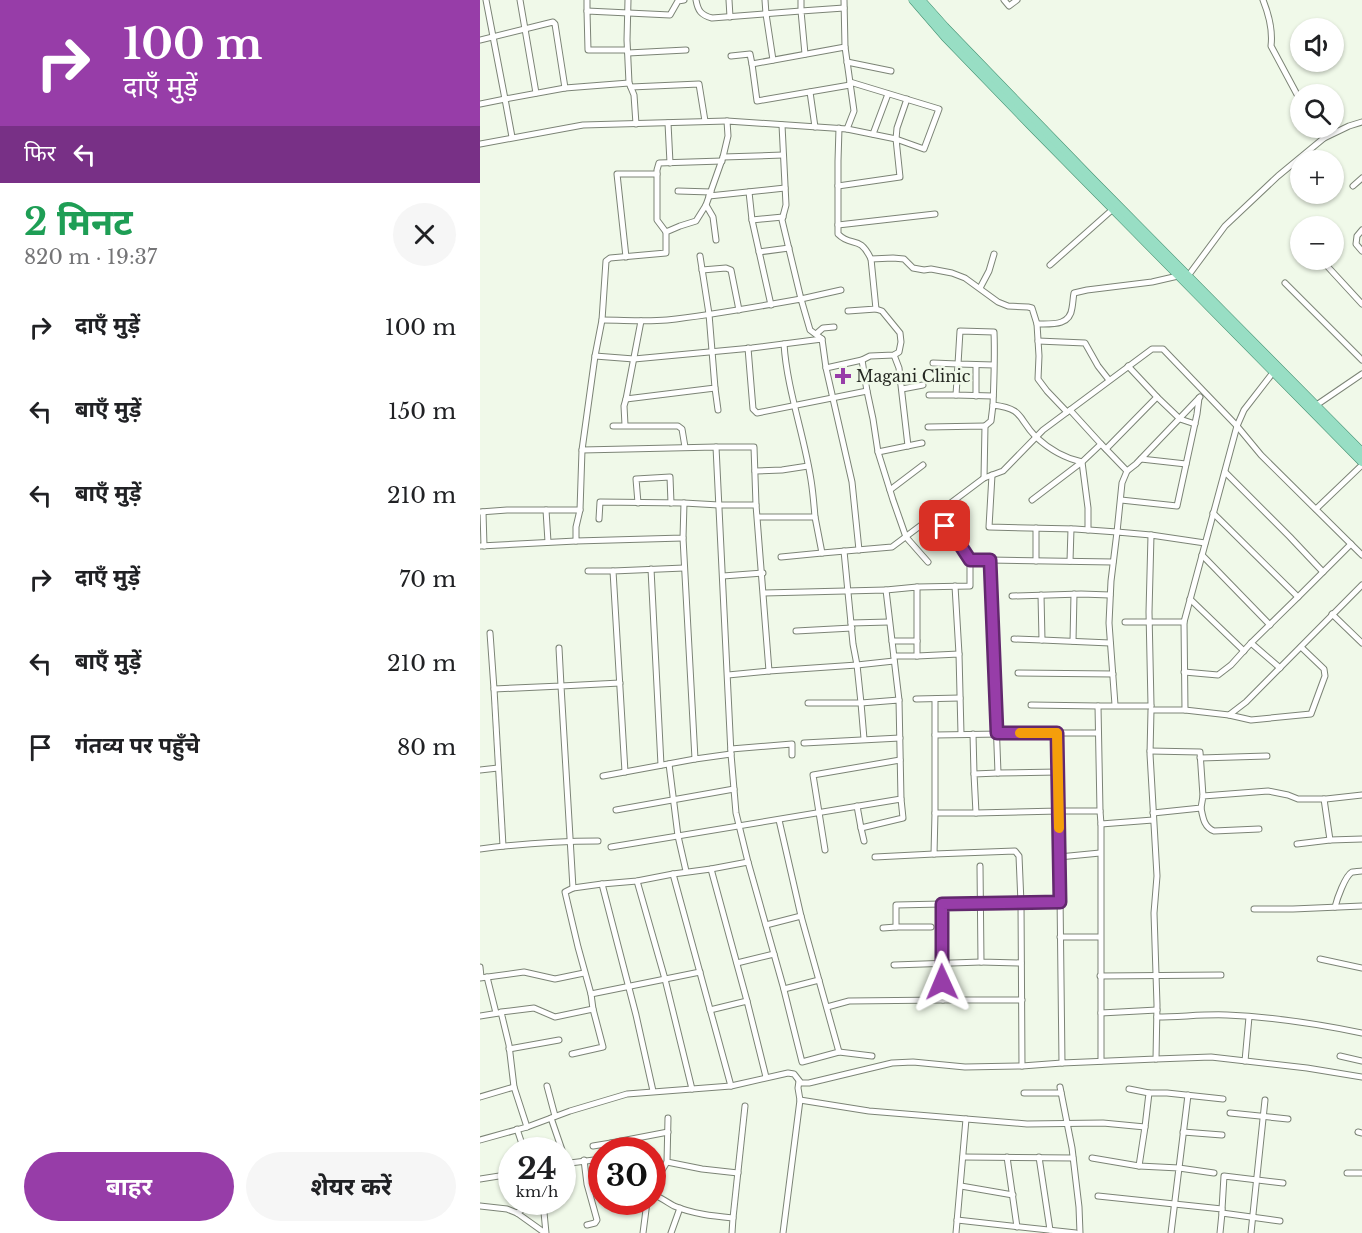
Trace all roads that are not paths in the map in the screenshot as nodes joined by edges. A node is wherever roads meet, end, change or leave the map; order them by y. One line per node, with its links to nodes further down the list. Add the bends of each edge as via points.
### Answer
1 (486, 0): 23 (street)
2 (520, 0): 22 (street)
3 (587, 0): 17 (street)
4 (628, 0): 19 (street)
5 (684, 0): 19 (street, via 678,1 670,15)
6 (696, 0): 21 (street, via 703,16)
7 (729, 0): 21 (street)
8 (765, 0): 20 (street)
9 (801, 0): 18 (street)
10 (844, 0): 16 (street)
11 (913, 0): 71 (main road)
12 (921, 0): 90 (main road)
13 (1004, 0): 14 (street, via 1009,6)
14 (1017, 0)
15 (1263, 0): 35 (street, via 1269,14 1271,46)
16 (844, 8): 18 (street); 25 (street)
17 (587, 11): 19 (street); 27 (street, via 588,50)
18 (801, 11): 20 (street); 28 (street)
19 (628, 14): 27 (street)
20 (766, 14): 21 (street); 30 (street)
21 (730, 17)
22 (525, 29): 23 (street); 37 (street, via 554,23); 39 (street)
23 (493, 37): 24 (street); 41 (street)
24 (480, 40)
25 (845, 47): 28 (street); 31 (street)
26 (686, 50): 27 (street)
27 (628, 51): 36 (street)
28 (805, 54): 30 (street)
29 (731, 56): 32 (street, via 750,54)
30 (773, 60): 32 (street)
31 (847, 62): 33 (street); 34 (street)
32 (752, 64): 38 (street, via 758,101)
33 (891, 71)
34 (850, 84): 38 (street); 40 (street); 53 (street, via 854,111)
35 (1291, 84)
36 (630, 85): 37 (street); 44 (street, via 699,84); 48 (street)
37 (566, 88): 39 (street)
38 (810, 92): 50 (street)
39 (536, 93): 41 (street)
40 (888, 94): 42 (street); 54 (street)
41 (505, 99): 43 (street); 55 (street)
42 (907, 99): 57 (street); 57 (street, via 939,109 924,149)
43 (480, 104)
44 (705, 121): 45 (street); 47 (street)
45 (727, 121): 49 (street); 60 (street)
46 (1362, 122): 52 (street)
47 (668, 123): 48 (street); 61 (street)
48 (636, 124): 55 (street, via 583,125)
49 (782, 125): 50 (street); 59 (street)
50 (815, 127): 51 (street)
51 (839, 128): 53 (street); 64 (street)
52 (1344, 128)
53 (847, 129): 54 (street)
54 (873, 134): 57 (street)
55 (512, 137): 58 (street)
56 (1324, 138): 90 (street, via 1226,226)
57 (896, 139): 64 (street, via 900,177)
58 (480, 144)
59 (783, 155): 60 (street); 66 (street)
60 (722, 159): 61 (street); 69 (street)
61 (670, 163): 62 (street, via 659,163)
62 (657, 174): 77 (street, via 657,220); 84 (street, via 617,174)
63 (1362, 178): 65 (street)
64 (838, 186): 75 (street)
65 (1353, 186)
66 (785, 188): 68 (street); 73 (street)
67 (678, 191): 69 (street)
68 (749, 192): 69 (street); 74 (street)
69 (710, 194): 70 (street)
70 (706, 205): 77 (street, via 696,221); 78 (street, via 713,217)
71 (1113, 209): 86 (street); 89 (main road)
72 (935, 214): 75 (street)
73 (783, 217): 74 (street); 79 (street)
74 (752, 220): 81 (street)
75 (838, 225): 85 (street, via 838,234 860,243)
76 (1362, 230): 80 (street, via 1356,244)
77 (666, 232): 84 (street, via 666,253)
78 (716, 240)
79 (789, 248): 81 (street); 94 (street)
80 (1362, 251)
81 (759, 252): 96 (street)
82 (994, 254): 92 (street)
83 (700, 256): 87 (street)
84 (626, 257): 101 (street, via 606,261)
85 (871, 259): 92 (street, via 904,259 913,268 952,273); 97 (street)
86 (1050, 265)
87 (702, 270): 98 (street, via 731,270); 100 (street)
88 (1331, 270): 95 (street)
89 (1178, 276): 103 (street, via 1074,293 1066,321); 122 (main road)
90 (1188, 276): 122 (main road)
91 (1286, 283): 115 (street)
92 (980, 288): 103 (street, via 1008,306 1032,308)
93 (841, 290): 94 (street)
94 (801, 299): 96 (street); 105 (street, via 810,330)
95 (1362, 304)
96 (771, 305): 98 (street)
97 (876, 309): 99 (street); 111 (street, via 900,333 899,352)
98 (739, 310): 100 (street)
99 (848, 311)
100 (709, 314): 102 (street); 110 (street)
101 (602, 320): 102 (street); 112 (street)
102 (641, 321): 113 (street)
103 (1037, 324): 107 (street)
104 (834, 327): 105 (street, via 823,328)
105 (816, 334): 106 (street)
106 (822, 339): 108 (street); 121 (street)
107 (1038, 341): 124 (street, via 1085,343); 142 (street, via 1038,379)
108 (784, 344): 109 (street); 139 (street)
109 (748, 348): 110 (street); 139 (street, via 753,409 757,413)
110 (711, 352): 113 (street); 126 (street)
111 (894, 355): 114 (street); 127 (street)
112 (595, 356): 113 (street); 157 (street)
113 (634, 359): 137 (street)
114 (861, 360): 121 (street); 128 (street)
115 (1362, 360)
116 (933, 363): 117 (street)
117 (958, 364): 118 (street); 119 (street, via 960,332 994,332); 131 (street)
118 (976, 364): 119 (street); 132 (street)
119 (994, 365): 133 (street)
120 (1128, 366): 124 (street); 129 (street, via 1152,349 1163,349); 134 (street)
121 (826, 368): 135 (street)
122 (1275, 370): 140 (main road); 148 (street, via 1244,410); 163 (main road)
123 (1362, 374): 140 (street)
124 (1109, 380): 142 (street)
125 (923, 385): 127 (street)
126 (715, 387): 137 (street); 141 (street)
127 (902, 389): 153 (street)
128 (867, 391): 135 (street); 158 (street)
129 (1205, 392): 136 (street); 148 (street)
130 (929, 395): 131 (street)
131 (956, 395): 132 (street)
132 (976, 396): 133 (street)
133 (993, 396): 138 (street)
134 (1157, 397): 143 (street); 156 (street)
135 (833, 398): 139 (street); 200 (street, via 852,482)
136 (1199, 398): 143 (street); 144 (street)
137 (626, 399): 146 (street)
138 (993, 405): 147 (street, via 991,421); 150 (street, via 1013,410)
139 (794, 406): 165 (street)
140 (1315, 406): 159 (main road)
141 (718, 410)
142 (1068, 411): 150 (street); 152 (street)
143 (1180, 419): 144 (street); 160 (street)
144 (1195, 424): 162 (street)
145 (614, 426): 146 (street)
146 (625, 426): 154 (street, via 678,426)
147 (985, 426): 149 (street); 170 (street)
148 (1238, 426): 168 (street); 179 (street, via 1261,455)
149 (928, 427)
150 (1036, 437): 161 (street, via 1057,454); 169 (street, via 1003,471)
151 (922, 443): 153 (street)
152 (1101, 444): 156 (street); 161 (street)
153 (908, 446): 158 (street)
154 (686, 447): 155 (street); 157 (street)
155 (716, 447): 166 (street, via 754,447); 177 (street)
156 (1106, 449): 167 (street)
157 (582, 450): 181 (street)
158 (878, 452): 171 (street)
159 (1362, 452)
160 (1141, 459): 162 (street); 167 (street)
161 (1082, 462): 172 (street); 190 (street)
162 (1186, 464): 173 (street, via 1177,506)
163 (1362, 464): 179 (street)
164 (923, 465): 171 (street)
165 (808, 466): 166 (street); 186 (street)
166 (755, 471): 178 (street)
167 (1127, 471): 173 (street)
168 (1225, 472): 183 (street); 216 (street)
169 (992, 476): 170 (street); 188 (street, via 989,527)
170 (984, 478): 184 (street)
171 (890, 490): 193 (street)
172 (1032, 500)
173 (1120, 500): 191 (street)
174 (638, 503): 175 (street); 175 (street, via 636,479 670,477); 187 (street, via 600,502)
175 (671, 503): 176 (street)
176 (684, 503): 177 (street); 194 (street)
177 (719, 505): 178 (street); 218 (street)
178 (756, 505): 185 (street)
179 (1316, 509): 198 (street)
180 (546, 510): 181 (street); 182 (street); 196 (street)
181 (580, 510): 195 (street)
182 (482, 512): 199 (street)
183 (1213, 513): 197 (street); 229 (street)
184 (934, 516): 193 (street); 206 (street)
185 (758, 517): 186 (street); 217 (street)
186 (815, 517): 202 (street)
187 (600, 519)
188 (1036, 528): 189 (street); 208 (street)
189 (1071, 529): 190 (street); 209 (street)
190 (1088, 530): 191 (street)
191 (1117, 532): 192 (street); 211 (street)
192 (1151, 535): 197 (street); 234 (street)
193 (906, 537): 200 (street, via 892,547); 210 (street)
194 (683, 538): 195 (street); 212 (street)
195 (576, 541): 196 (street)
196 (548, 542): 199 (street)
197 (1205, 543): 203 (street)
198 (1351, 544): 204 (street); 216 (street)
199 (482, 546)
200 (859, 550): 201 (street)
201 (844, 551): 202 (street); 223 (street)
202 (822, 553): 205 (street)
203 (1202, 555): 230 (street); 236 (street)
204 (1362, 555)
205 (781, 556)
206 (970, 560): 207 (street); 220 (street, via 970,586)
207 (990, 560): 208 (street); 276 (street)
208 (1036, 561): 209 (street)
209 (1070, 561): 211 (street)
210 (928, 562)
211 (1113, 562): 227 (street)
212 (684, 568): 213 (street); 290 (street)
213 (651, 569): 215 (street); 293 (street)
214 (588, 571): 215 (street)
215 (613, 571): 261 (street)
216 (1323, 572): 229 (street)
217 (763, 573): 218 (street); 224 (street)
218 (723, 576): 260 (street)
219 (1362, 585): 231 (street)
220 (955, 586): 221 (street); 251 (street)
221 (917, 587): 222 (street); 243 (street)
222 (886, 590): 223 (street); 232 (street)
223 (848, 592): 224 (street); 237 (street)
224 (764, 593): 256 (street)
225 (1074, 594): 226 (street); 227 (street); 244 (street)
226 (1041, 595): 228 (street); 241 (street)
227 (1110, 595): 245 (street)
228 (1012, 596)
229 (1298, 597): 236 (street)
230 (1190, 598): 235 (street); 250 (street)
231 (1332, 614): 247 (street); 248 (street)
232 (890, 622): 237 (street); 242 (street)
233 (1125, 622): 234 (street)
234 (1150, 622): 235 (street); 273 (street)
235 (1184, 622): 257 (street)
236 (1270, 625): 246 (street)
237 (851, 626): 238 (street); 254 (street)
238 (796, 631)
239 (490, 633): 263 (street)
240 (1014, 639): 241 (street)
241 (1042, 640): 244 (street)
242 (892, 641): 243 (street); 253 (street)
243 (917, 641): 252 (street)
244 (1072, 641): 245 (street)
245 (1110, 642): 259 (street)
246 (1251, 643): 250 (street); 255 (street)
247 (1362, 643)
248 (1301, 647): 255 (street); 275 (street, via 1325,672 1311,714 1251,720)
249 (559, 648): 262 (street)
250 (1244, 651): 257 (street, via 1218,675)
251 (959, 654): 252 (street); 264 (street)
252 (918, 656): 253 (street)
253 (894, 658): 254 (street); 267 (street)
254 (857, 665): 256 (street); 269 (street)
255 (1280, 668): 275 (street)
256 (769, 671): 260 (street)
257 (1184, 672): 274 (street)
258 (1018, 673): 259 (street)
259 (1113, 674): 271 (street)
260 (728, 675): 286 (street)
261 (620, 683): 262 (street); 296 (street)
262 (561, 686): 263 (street); 325 (street)
263 (494, 689): 294 (street)
264 (960, 698): 266 (street); 279 (street)
265 (916, 699): 266 (street)
266 (935, 699): 281 (street)
267 (899, 700): 269 (street); 282 (street)
268 (808, 703): 269 (street)
269 (861, 703): 283 (street)
270 (1031, 705): 272 (street)
271 (1115, 705): 272 (street); 273 (street)
272 (1098, 706): 278 (street)
273 (1151, 707): 274 (street); 285 (street)
274 (1185, 710): 275 (street)
275 (1229, 715)
276 (997, 733): 277 (street); 280 (street); 298 (street)
277 (1057, 733): 278 (street); 297 (street)
278 (1098, 733): 311 (street)
279 (961, 734): 280 (street); 281 (street)
280 (973, 734): 299 (street)
281 (935, 735): 313 (street)
282 (900, 738): 283 (street); 291 (street)
283 (864, 739): 284 (street)
284 (804, 743)
285 (1150, 751): 289 (street, via 1200,752); 315 (street)
286 (731, 752): 287 (street, via 792,744); 290 (street); 301 (street)
287 (792, 755)
288 (1266, 756): 289 (street)
289 (1200, 758): 303 (street)
290 (695, 759): 292 (street)
291 (900, 760): 305 (street); 312 (street, via 813,775)
292 (669, 764): 293 (street); 304 (street)
293 (662, 765): 296 (street)
294 (498, 768): 295 (street); 329 (street)
295 (480, 770)
296 (625, 772): 300 (street)
297 (1058, 772): 298 (street); 310 (street)
298 (998, 773): 299 (street)
299 (974, 774): 314 (street)
300 (603, 776)
301 (734, 789): 304 (street); 319 (street)
302 (1362, 795): 306 (street)
303 (1203, 796): 306 (street, via 1268,791 1298,799); 308 (street)
304 (674, 799): 309 (street); 322 (street)
305 (902, 799): 307 (street); 320 (street, via 903,818)
306 (1324, 799): 324 (street)
307 (857, 806): 312 (street); 320 (street)
308 (1201, 808): 315 (street); 321 (street, via 1205,823 1214,831)
309 (616, 810)
310 (1059, 811): 311 (street); 314 (street); 336 (street)
311 (1100, 811): 318 (street)
312 (818, 813): 316 (street); 332 (street)
313 (935, 813): 314 (street); 334 (street)
314 (976, 813)
315 (1153, 813): 317 (street)
316 (779, 820): 319 (street); 353 (street)
317 (1154, 820): 318 (street); 373 (street)
318 (1101, 824): 333 (street)
319 (739, 826): 322 (street); 337 (street)
320 (861, 828): 327 (street)
321 (1259, 830)
322 (678, 836): 330 (street); 340 (street)
323 (1362, 839): 324 (street)
324 (1330, 840): 328 (street)
325 (570, 841): 326 (street); 329 (street); 345 (street)
326 (597, 841)
327 (864, 841)
328 (1297, 844)
329 (503, 846): 331 (street)
330 (611, 847)
331 (480, 849)
332 (825, 850)
333 (1100, 853): 336 (street); 359 (street)
334 (934, 854): 335 (street); 348 (street, via 1015,851 1019,856)
335 (875, 857)
336 (1059, 857): 346 (street)
337 (748, 862): 339 (street); 354 (street)
338 (980, 866): 347 (street)
339 (711, 869): 340 (street); 363 (street)
340 (686, 871): 342 (street)
341 (1362, 871): 351 (street, via 1348,876)
342 (673, 874): 343 (street); 369 (street)
343 (637, 881): 344 (street); 375 (street)
344 (602, 884): 345 (street); 377 (street)
345 (573, 888): 370 (street, via 565,892)
346 (1060, 902): 348 (street); 358 (street)
347 (981, 903): 348 (street); 349 (street); 362 (street)
348 (1021, 903): 365 (street)
349 (942, 904): 355 (street, via 896,905); 364 (street)
350 (1362, 906): 351 (street)
351 (1335, 907): 352 (street)
352 (1254, 909)
353 (801, 916): 354 (street); 376 (street)
354 (766, 925): 360 (street)
355 (896, 927): 356 (street); 357 (street)
356 (931, 927)
357 (883, 928)
358 (1060, 937): 359 (street); 404 (street)
359 (1100, 937): 372 (street)
360 (774, 954): 363 (street); 378 (street)
361 (1320, 959): 368 (street)
362 (981, 962): 364 (street); 365 (street)
363 (737, 963): 382 (street)
364 (941, 963): 366 (street); 380 (street)
365 (1022, 963): 381 (street)
366 (894, 965)
367 (480, 968): 374 (street)
368 (1362, 968)
369 (700, 972): 375 (street); 385 (street)
370 (584, 973): 374 (street, via 555,979 524,972); 379 (street)
371 (1221, 975): 373 (street)
372 (1100, 976): 373 (street); 388 (street)
373 (1155, 976): 386 (street)
374 (483, 978): 387 (street)
375 (665, 979): 377 (street); 413 (street)
376 (819, 980): 378 (street); 383 (street)
377 (629, 986): 379 (street); 415 (street)
378 (784, 989): 403 (street)
379 (591, 994): 384 (street)
380 (943, 1000): 381 (street); 383 (street, via 849,1001)
381 (1022, 1000): 405 (street)
382 (747, 1001): 385 (street); 407 (street)
383 (827, 1007): 395 (street)
384 (593, 1009): 387 (street, via 555,1017 534,1008); 396 (street, via 603,1047)
385 (710, 1010): 411 (street)
386 (1157, 1010): 388 (street); 390 (street)
387 (498, 1013): 389 (street); 394 (street)
388 (1101, 1013): 400 (street)
389 (480, 1016)
390 (1157, 1017): 391 (street); 399 (street)
391 (1249, 1017): 392 (street); 401 (street)
392 (1362, 1033)
393 (559, 1040): 394 (street)
394 (509, 1049): 412 (street)
395 (839, 1052): 397 (street); 403 (street)
396 (572, 1054)
397 (872, 1056)
398 (1340, 1056): 402 (street)
399 (1156, 1059): 400 (street); 401 (street, via 1211,1057)
400 (1101, 1061): 404 (street)
401 (1245, 1061): 408 (street)
402 (1362, 1061)
403 (802, 1062): 406 (street)
404 (1062, 1063): 405 (street)
405 (1022, 1066): 409 (street, via 892,1063)
406 (794, 1074): 407 (street); 409 (street)
407 (766, 1077): 411 (street)
408 (1362, 1077)
409 (798, 1085): 420 (street)
410 (547, 1086): 426 (street)
411 (731, 1086): 413 (street)
412 (514, 1087): 419 (street); 431 (street)
413 (692, 1089): 415 (street)
414 (1129, 1089): 417 (street)
415 (653, 1091): 426 (street, via 627,1094)
416 (1024, 1092): 430 (street, via 1060,1090)
417 (1149, 1092): 418 (street); 432 (street)
418 (1188, 1095): 421 (street); 435 (street)
419 (480, 1097)
420 (800, 1098): 428 (street, via 869,1111); 485 (street)
421 (1223, 1099)
422 (1265, 1100): 425 (street)
423 (745, 1106): 453 (street)
424 (1230, 1113): 425 (street)
425 (1264, 1116): 429 (street); 459 (street)
426 (553, 1117): 431 (street); 438 (street)
427 (668, 1118): 434 (street)
428 (966, 1119): 430 (street); 441 (street)
429 (1288, 1119)
430 (1066, 1123): 432 (street); 444 (street)
431 (527, 1126): 433 (street)
432 (1145, 1127): 451 (street)
433 (517, 1129): 437 (street); 440 (street)
434 (668, 1132): 439 (street); 449 (street)
435 (1184, 1132): 436 (street); 452 (street)
436 (1222, 1136)
437 (520, 1137)
438 (558, 1137)
439 (642, 1137)
440 (480, 1140)
441 (963, 1156): 442 (street); 461 (street)
442 (1007, 1157): 443 (street); 462 (street)
443 (1038, 1157): 444 (street); 479 (street)
444 (1073, 1158): 488 (street)
445 (1092, 1158): 451 (street)
446 (584, 1160): 447 (street); 448 (street); 477 (street, via 597,1220)
447 (588, 1160)
448 (576, 1161)
449 (668, 1162): 450 (street); 453 (street)
450 (666, 1165)
451 (1139, 1166): 452 (street)
452 (1179, 1168): 454 (street); 465 (street)
453 (738, 1173): 474 (street)
454 (1215, 1173)
455 (1347, 1173): 456 (street)
456 (1362, 1173)
457 (498, 1176): 458 (street)
458 (480, 1179)
459 (1257, 1180): 460 (street); 469 (street, via 1224,1176); 473 (street)
460 (1283, 1183)
461 (961, 1186): 462 (street); 475 (street)
462 (1013, 1195): 478 (street)
463 (1098, 1196): 465 (street)
464 (666, 1201): 468 (street)
465 (1174, 1204): 469 (street); 489 (street)
466 (480, 1206): 467 (street)
467 (498, 1208)
468 (680, 1208): 474 (street); 482 (street)
469 (1222, 1211): 473 (street); 490 (street)
470 (520, 1215): 480 (street)
471 (544, 1215): 480 (street)
472 (645, 1215): 481 (street)
473 (1253, 1217): 476 (street); 491 (street)
474 (733, 1218): 483 (street)
475 (957, 1220): 478 (street); 486 (street)
476 (1280, 1221)
477 (587, 1225)
478 (1017, 1227): 479 (street)
479 (1050, 1230): 487 (street)
480 (545, 1233)
481 (644, 1233)
482 (671, 1233)
483 (731, 1233): 484 (street)
484 (738, 1233)
485 (783, 1233)
486 (956, 1233)
487 (1076, 1233)
488 (1080, 1233)
489 (1171, 1233)
490 (1220, 1233)
491 (1251, 1233)

